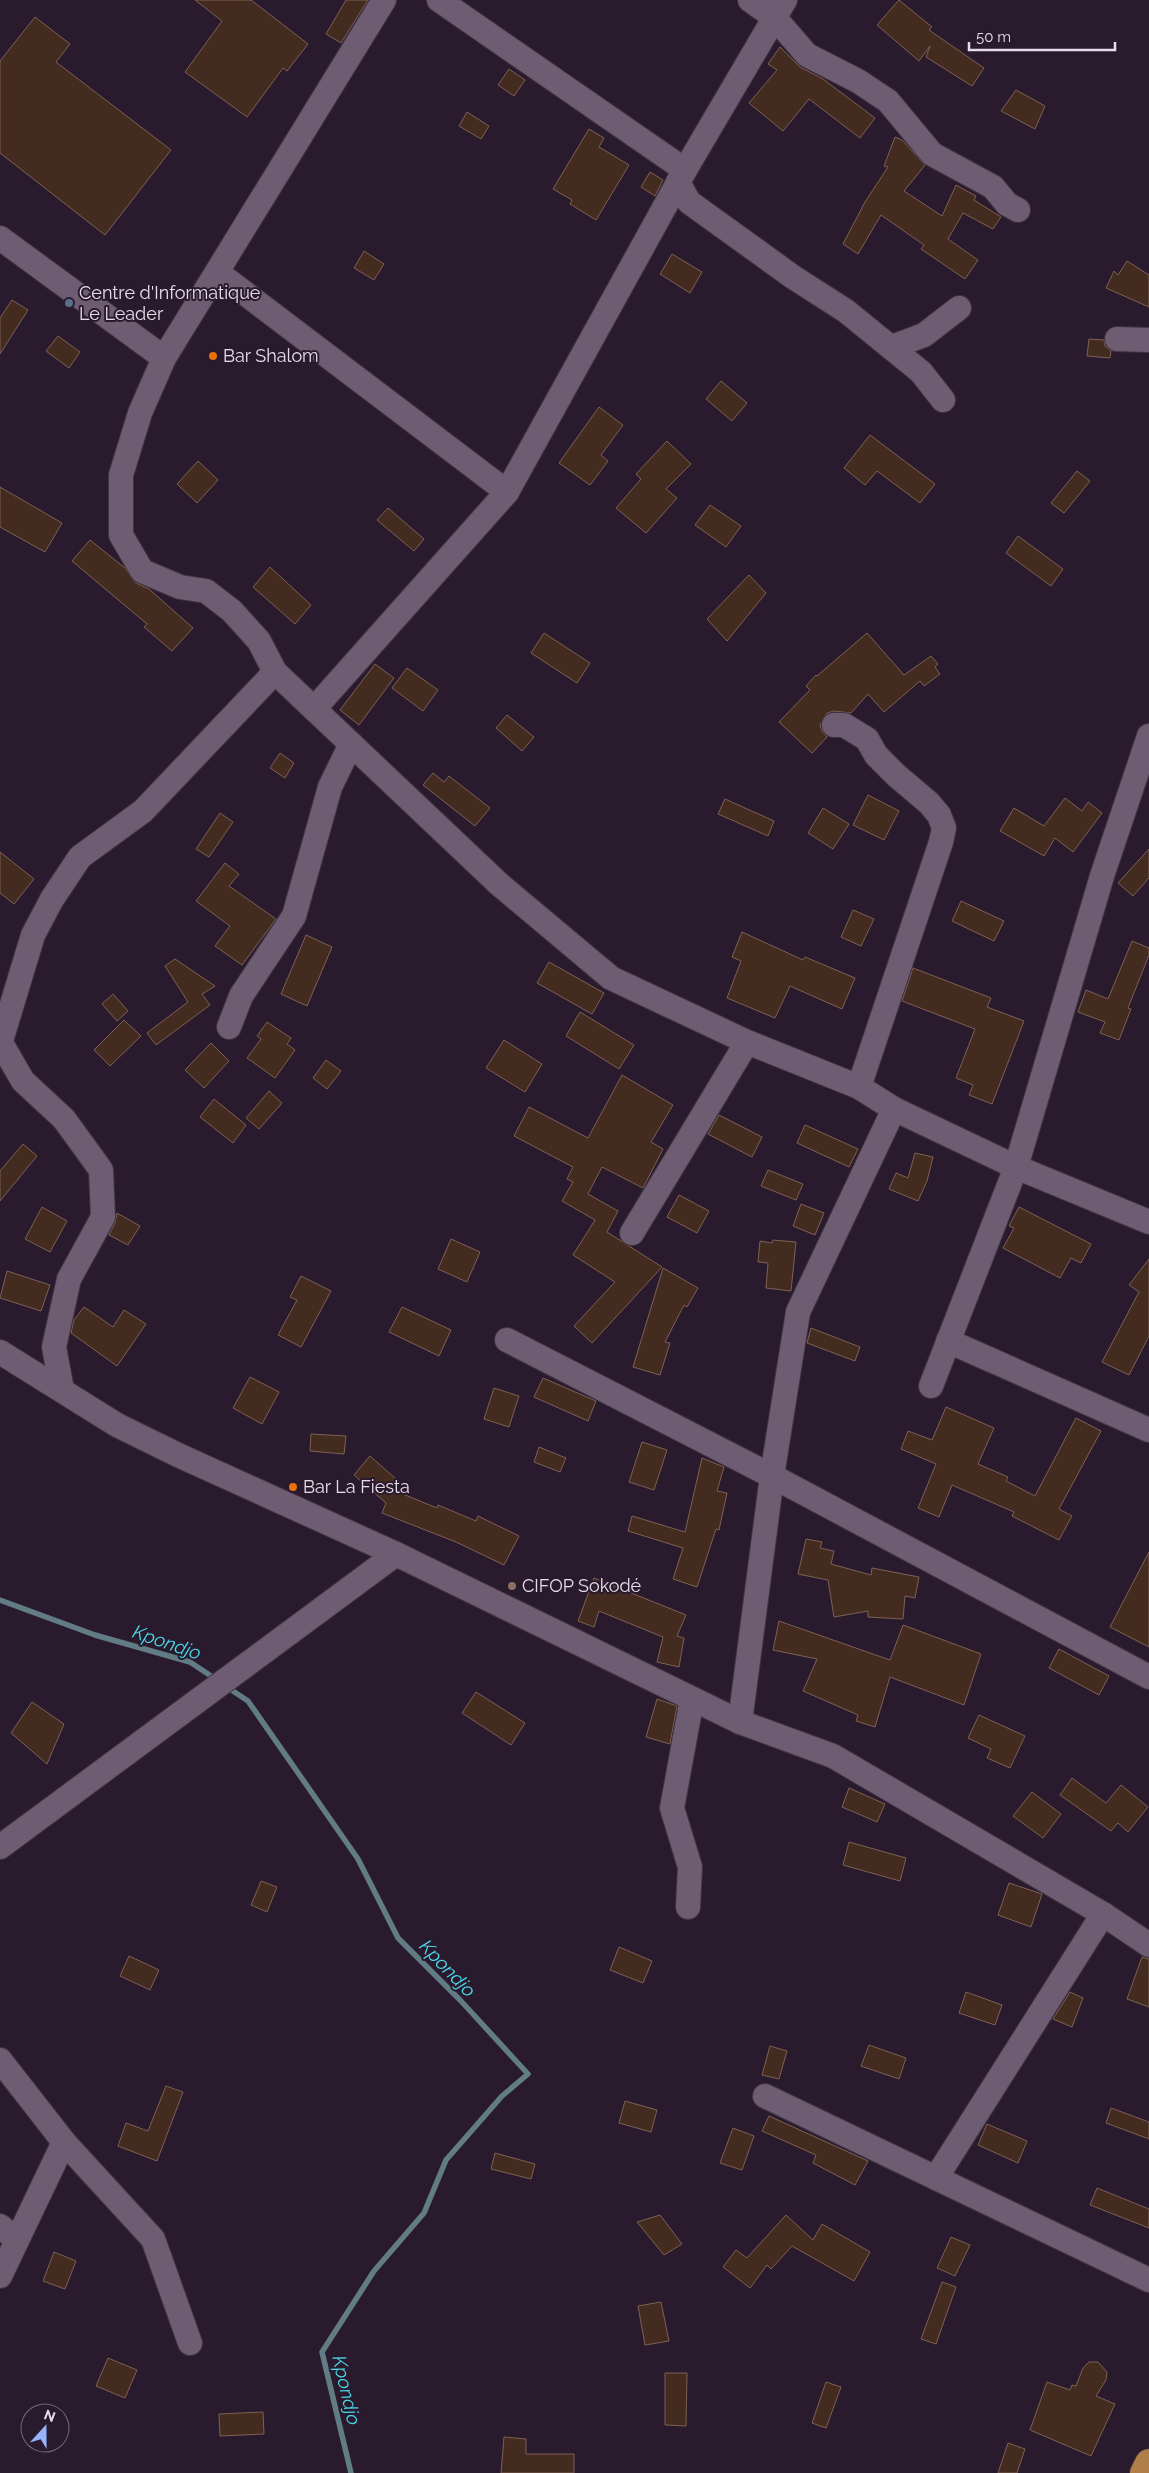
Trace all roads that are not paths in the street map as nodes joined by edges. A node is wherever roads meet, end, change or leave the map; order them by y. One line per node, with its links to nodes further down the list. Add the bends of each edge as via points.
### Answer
1 (384, 0): 8 (street)
2 (439, 0): 5 (street)
3 (750, 0): 4 (street)
4 (780, 9): 5 (street); 6 (street, via 807,55 858,81 888,101 932,154 993,187 1007,204)
5 (682, 176): 12 (street, via 689,202 846,311); 15 (street)
6 (1018, 210)
7 (0, 238): 13 (street)
8 (217, 272): 13 (street); 15 (street)
9 (960, 308): 12 (street, via 924,335)
10 (1117, 339): 11 (street)
11 (1149, 340)
12 (892, 348): 14 (street, via 921,372)
13 (164, 358): 16 (street, via 140,413 121,476 121,535 142,571 180,586 206,591 232,611 259,641)
14 (943, 400)
15 (507, 492): 17 (street)
16 (275, 672): 17 (street); 23 (street, via 143,811 80,857 52,899 33,936)
17 (314, 709): 20 (street)
18 (834, 726): 24 (street, via 844,725 867,739 876,755 939,814 944,828)
19 (1149, 736): 26 (street, via 1102,876)
20 (351, 744): 21 (street, via 330,787 294,916 241,996); 22 (street, via 499,884 611,978)
21 (229, 1027)
22 (747, 1042): 24 (street); 28 (street)
23 (0, 1043): 33 (street, via 23,1081 64,1119 101,1170 103,1218 69,1279 54,1347)
24 (859, 1087): 25 (street)
25 (894, 1109): 26 (street); 35 (street, via 798,1312)
26 (1016, 1167): 27 (street); 30 (street)
27 (1149, 1222)
28 (632, 1233)
29 (507, 1340): 35 (street)
30 (948, 1341): 32 (street); 34 (street)
31 (0, 1352): 33 (street)
32 (931, 1386)
33 (62, 1390): 36 (street, via 117,1425 178,1455)
34 (1149, 1430)
35 (772, 1476): 37 (street); 39 (street)
36 (396, 1554): 38 (street); 40 (street)
37 (1149, 1677)
38 (692, 1699): 39 (street); 41 (street, via 672,1808 690,1868)
39 (740, 1722): 42 (street, via 833,1756)
40 (0, 1847)
41 (688, 1907)
42 (1104, 1914): 43 (street); 47 (street)
43 (1149, 1945)
44 (0, 2060): 46 (street)
45 (765, 2096): 47 (street)
46 (64, 2142): 48 (street); 51 (street, via 153,2239)
47 (936, 2178): 50 (street)
48 (9, 2233): 49 (street)
49 (0, 2276)
50 (1149, 2280)
51 (190, 2343)
52 (1149, 2463): 53 (highway)
53 (1144, 2473)

